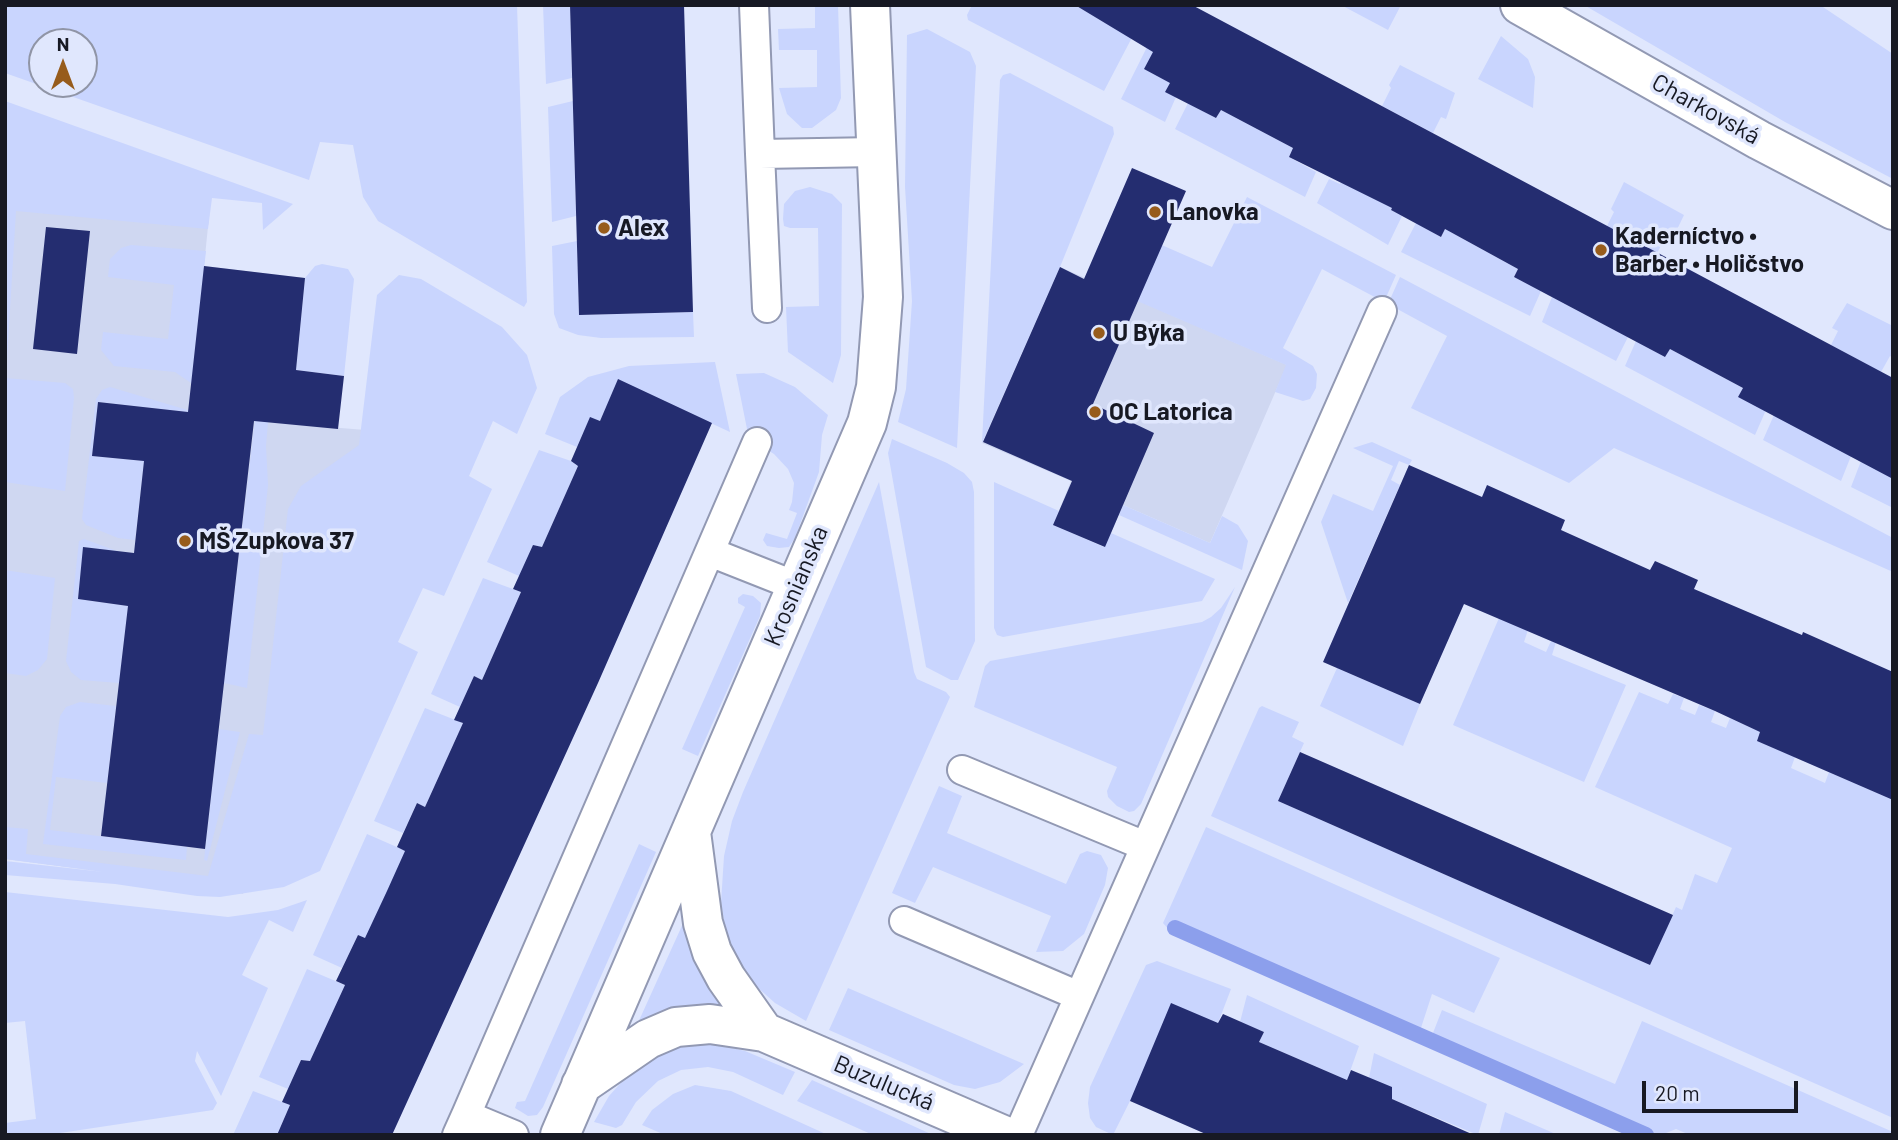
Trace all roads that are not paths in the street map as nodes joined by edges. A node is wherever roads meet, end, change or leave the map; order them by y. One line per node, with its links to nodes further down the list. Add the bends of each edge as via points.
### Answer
1 (754, 5): 5 (lane)
2 (870, 5): 4 (street, Krosnianska)
3 (1520, 5): 6 (street, Charkovská)
4 (877, 152): 5 (lane); 11 (street, Krosnianska, via 883,298 876,387 867,423)
5 (760, 154): 7 (lane)
6 (1893, 210)
7 (767, 308)
8 (1382, 311): 14 (lane)
9 (757, 442): 10 (lane)
10 (710, 552): 11 (lane); 19 (lane)
11 (796, 586): 13 (street, Krosnianska)
12 (962, 770): 14 (lane)
13 (691, 831): 17 (street, via 703,923 712,952); 18 (street, Krosnianska)
14 (1145, 846): 16 (lane)
15 (904, 921): 16 (lane)
16 (1079, 996): 23 (lane)
17 (764, 1032): 18 (street, Buzulucká, via 710,1024 676,1027 648,1039); 20 (street, Buzulucká)
18 (581, 1085): 22 (street, Krosnianska)
19 (462, 1125): 21 (lane)
20 (989, 1129)
21 (514, 1135)
22 (560, 1135)
23 (1018, 1135)

